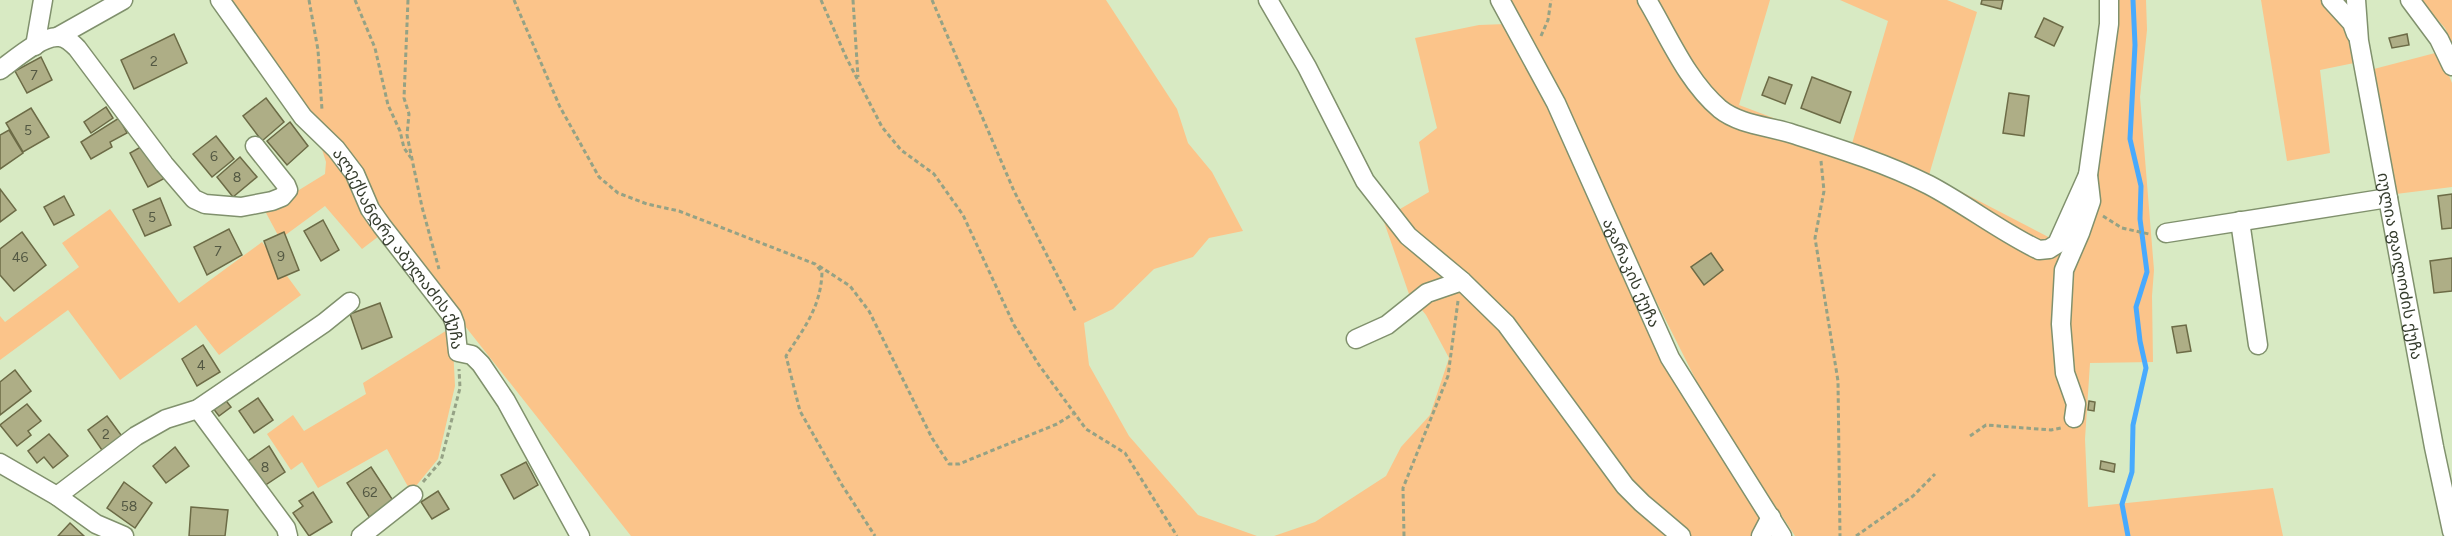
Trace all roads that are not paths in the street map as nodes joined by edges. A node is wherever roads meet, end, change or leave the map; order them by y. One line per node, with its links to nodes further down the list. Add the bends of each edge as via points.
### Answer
1 (44, 0): 13 (street)
2 (123, 0): 11 (street)
3 (220, 0): 35 (street, ალექსანდრე აბულაძის ქუჩა, via 303,117 355,174 382,226 452,316 458,352 472,355 481,364 506,401)
4 (1268, 0): 21 (street, via 1365,181 1408,236)
5 (1500, 0): 30 (street, აგარაკის ქუჩა, via 1556,103 1670,358)
6 (1647, 0): 17 (street, via 1686,70 1719,108 1743,121 1871,158 1930,186 2039,250 2057,244)
7 (2109, 0): 17 (street)
8 (2331, 0): 12 (street, via 2352,23)
9 (2356, 0): 12 (street, იულია ფაილოძის ქუჩა)
10 (2410, 0): 14 (street, via 2439,39)
11 (59, 36): 13 (street); 16 (street, via 77,48 194,199 205,204 241,207 282,197 288,190 286,184)
12 (2359, 41): 18 (street, იულია ფაილოძის ქუჩა)
13 (35, 46): 15 (street)
14 (2452, 66)
15 (0, 70)
16 (255, 146)
17 (2088, 175): 26 (street, via 2091,201 2064,270 2061,324 2065,373 2076,404)
18 (2388, 198): 19 (street); 31 (street, იულია ფაილოძის ქუჩა)
19 (2240, 221): 20 (street); 24 (street)
20 (2166, 233)
21 (1462, 281): 23 (street, via 1427,293 1387,325); 36 (street, via 1506,324 1625,486)
22 (350, 302): 25 (street)
23 (1356, 339)
24 (2258, 345)
25 (198, 409): 29 (street, via 166,419 136,436); 33 (street)
26 (2074, 418)
27 (0, 463): 29 (street)
28 (413, 495): 34 (street)
29 (57, 496): 32 (street, via 96,524)
30 (1771, 517): 37 (street); 38 (street, აგარაკის ქუჩა)
31 (2452, 531)
32 (124, 536)
33 (288, 536)
34 (361, 536)
35 (580, 536)
36 (1681, 536)
37 (1761, 536)
38 (1782, 536)

